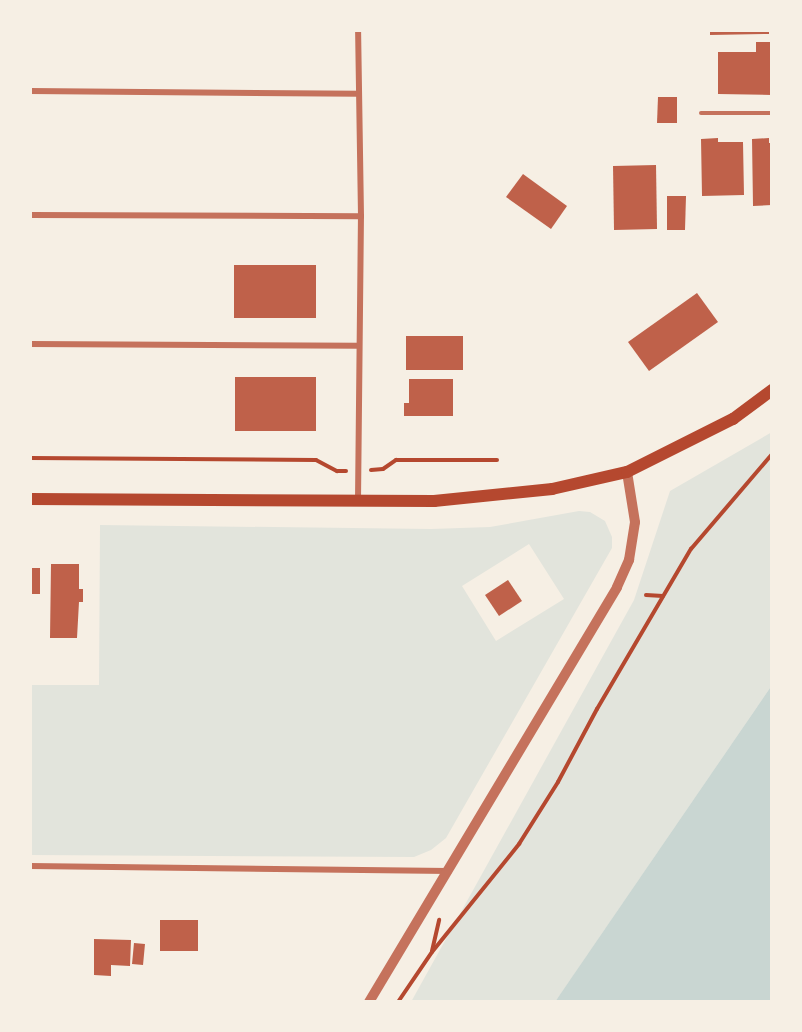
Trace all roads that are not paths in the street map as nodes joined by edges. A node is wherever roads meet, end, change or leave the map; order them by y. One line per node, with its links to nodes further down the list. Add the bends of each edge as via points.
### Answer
1 (358, 30): 3 (street)
2 (30, 91): 3 (street)
3 (358, 94): 7 (street)
4 (701, 113): 5 (lane)
5 (772, 113)
6 (30, 215): 7 (street)
7 (361, 216): 9 (street)
8 (30, 344): 9 (street)
9 (359, 346): 13 (street)
10 (772, 390): 11 (main road, via 734,419)
11 (627, 472): 13 (main road, via 552,489 434,501); 15 (street, via 635,522 629,560 617,587)
12 (30, 500): 13 (main road)
13 (358, 501)
14 (30, 866): 15 (street)
15 (449, 871): 16 (street)
16 (369, 1002)

